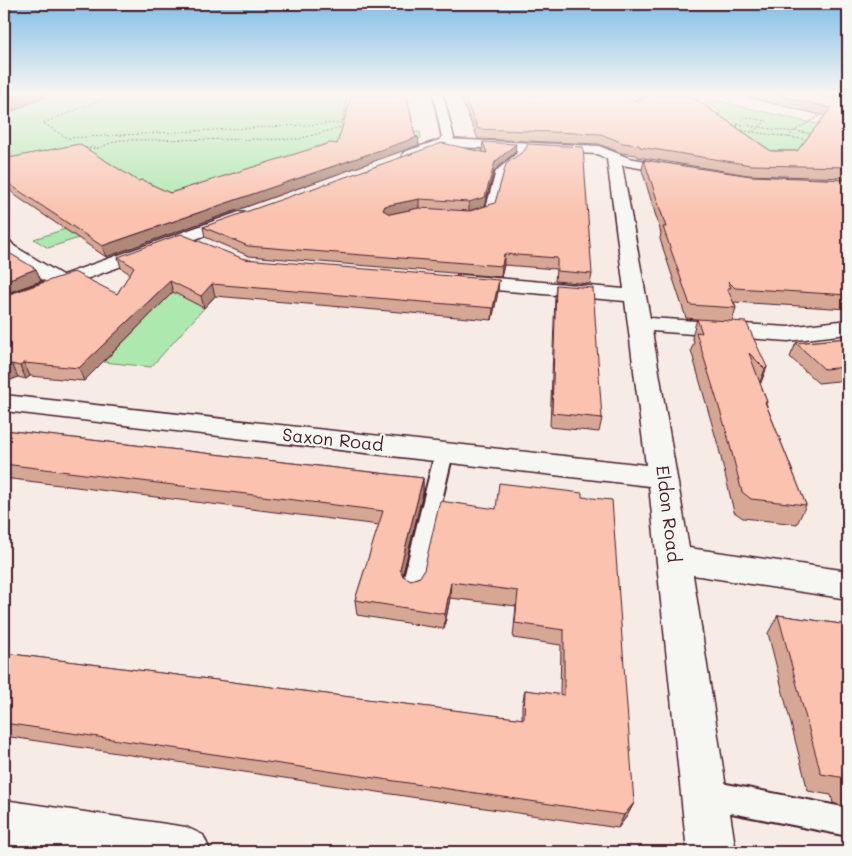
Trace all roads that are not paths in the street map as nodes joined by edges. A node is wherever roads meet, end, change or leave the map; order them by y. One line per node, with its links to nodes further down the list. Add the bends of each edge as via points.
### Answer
1 (448, 134): 2 (street)
2 (444, 143): 3 (street); 4 (street)
3 (523, 147): 5 (street, via 600,150 606,152); 8 (lane, via 520,155 500,172 490,210)
4 (393, 161)
5 (619, 168): 6 (street, via 626,162); 15 (street, Eldon Road)
6 (692, 173)
7 (257, 211): 9 (street)
8 (470, 216)
9 (184, 237): 11 (street); 13 (street)
10 (4, 245): 13 (street)
11 (205, 246)
12 (440, 279): 15 (street)
13 (60, 282): 14 (street)
14 (4, 303)
15 (638, 310): 16 (street, via 788,334); 19 (street, Eldon Road)
16 (848, 327)
17 (4, 403): 18 (street, Saxon Road)
18 (444, 452): 19 (street, Saxon Road); 21 (lane)
19 (663, 477): 20 (street, Eldon Road)
20 (674, 559): 22 (street); 23 (street, Eldon Road)
21 (412, 585)
22 (848, 585)
23 (704, 794): 24 (lane); 27 (street, Eldon Road)
24 (848, 822)
25 (4, 824): 26 (street)
26 (186, 852)
27 (712, 852)

